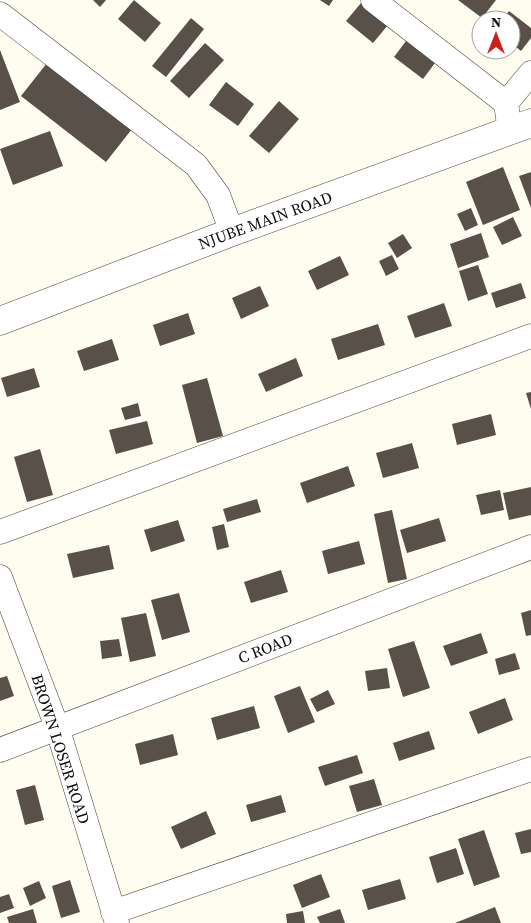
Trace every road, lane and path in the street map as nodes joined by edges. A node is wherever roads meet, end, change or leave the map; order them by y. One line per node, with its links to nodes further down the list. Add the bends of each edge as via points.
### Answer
1 (373, 0): 4 (street)
2 (0, 14): 6 (street, via 196,165 218,195)
3 (531, 73): 4 (street)
4 (506, 103): 5 (street)
5 (520, 127): 6 (street, NJUBE MAIN ROAD)
6 (232, 232): 7 (street, NJUBE MAIN ROAD)
7 (0, 321)
8 (531, 336): 9 (street)
9 (0, 532)
10 (531, 547): 12 (street, C ROAD)
11 (0, 577): 12 (street, BROWN LOSER ROAD)
12 (57, 727): 13 (street, C ROAD); 15 (street, BROWN LOSER ROAD)
13 (0, 750)
14 (531, 769): 15 (street)
15 (115, 917)

